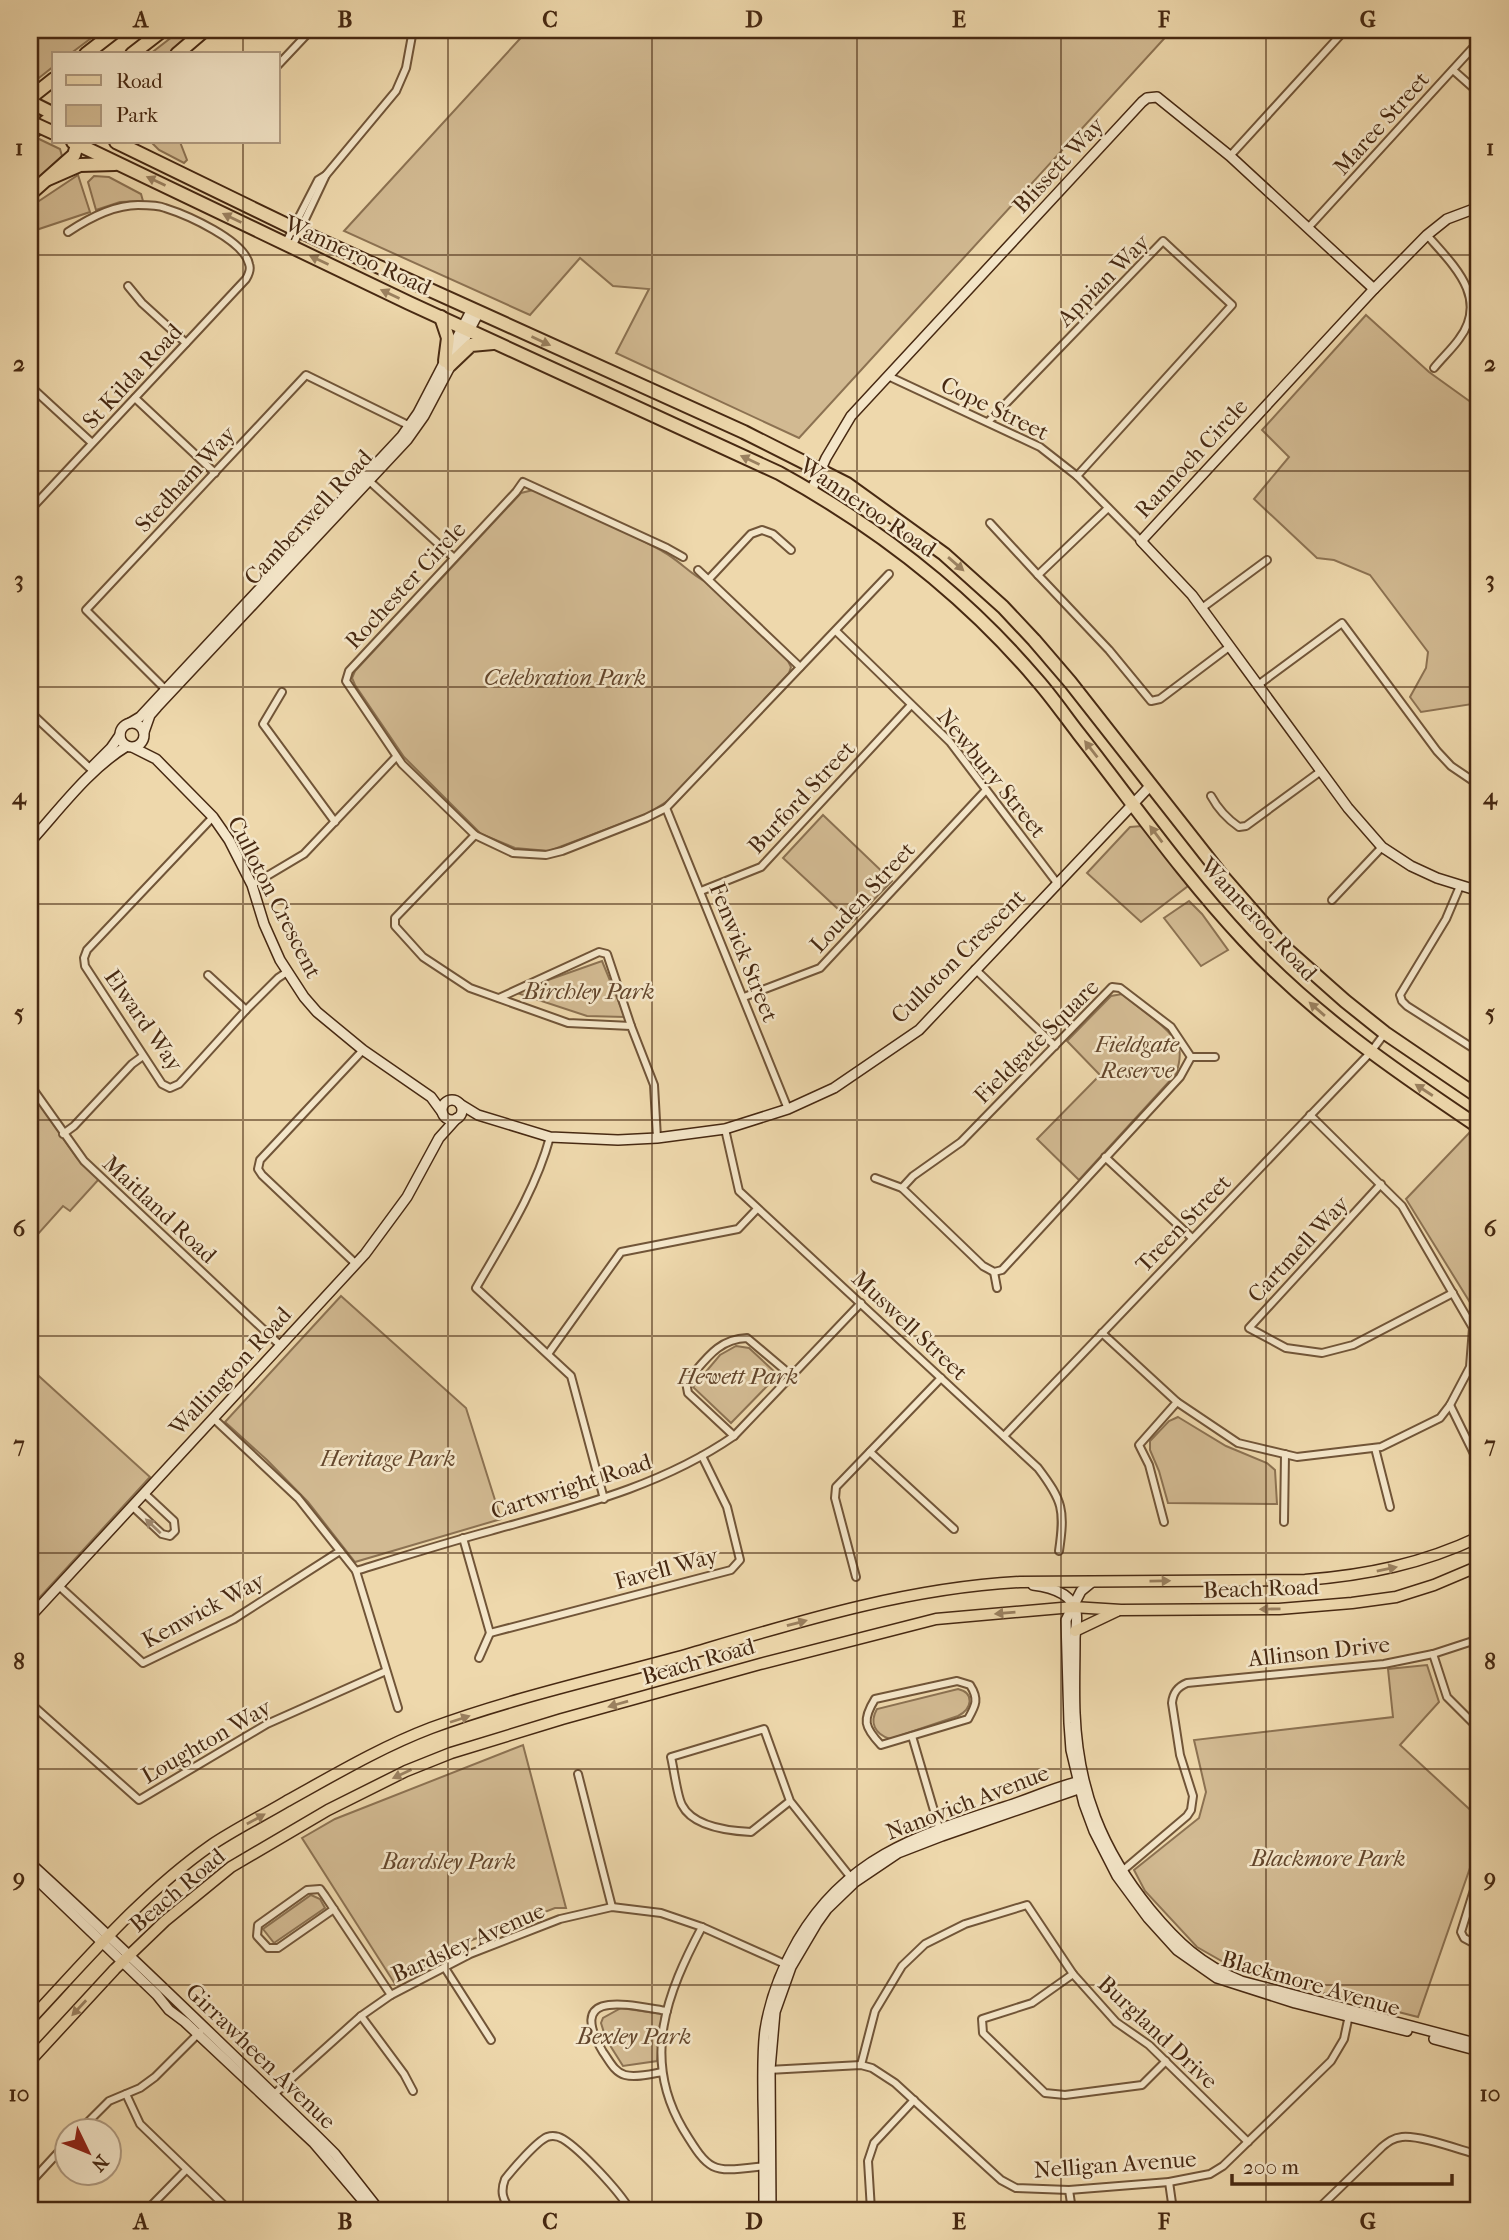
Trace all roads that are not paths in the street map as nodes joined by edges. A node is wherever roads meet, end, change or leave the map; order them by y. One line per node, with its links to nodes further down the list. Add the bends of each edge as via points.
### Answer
1 (117, 30): 8 (highway)
2 (163, 30): 9 (highway)
3 (205, 30): 10 (highway)
4 (311, 30): 11 (street)
5 (413, 30): 32 (street, via 396,91 318,180)
6 (1345, 30): 26 (street)
7 (1479, 41): 12 (street, Maree Street)
8 (89, 52)
9 (135, 52)
10 (179, 52)
11 (280, 63)
12 (1453, 70): 14 (street); 31 (street, Maree Street)
13 (52, 81): 15 (highway)
14 (1479, 93)
15 (30, 100): 16 (highway)
16 (52, 114)
17 (52, 117): 20 (highway)
18 (30, 122): 19 (highway, bridge)
19 (52, 132)
20 (30, 135)
21 (76, 144): 28 (highway, via 74,155)
22 (80, 144): 27 (highway, Wanneroo Road)
23 (121, 144): 25 (highway, Wanneroo Road)
24 (133, 144): 25 (highway)
25 (141, 153): 32 (highway, Wanneroo Road)
26 (1230, 156): 31 (street, Blissett Way); 45 (street, Blissett Way, via 1157,97 1147,98)
27 (120, 164): 28 (highway, via 80,165); 35 (highway, Wanneroo Road, one-way to 27)
28 (48, 179): 29 (highway)
29 (30, 194)
30 (1479, 207): 34 (street, Rannoch Circle, via 1447,219)
31 (1308, 228): 37 (street, Blissett Way)
32 (296, 230): 35 (street); 38 (highway, Wanneroo Road)
33 (68, 232): 41 (street, St Kilda Road, via 122,206 164,207 217,231 239,247 249,261 246,279)
34 (1427, 235): 37 (street, Rannoch Circle); 44 (street, via 1461,273 1471,306 1465,331)
35 (288, 246): 39 (highway, Wanneroo Road, one-way to 35)
36 (128, 286): 41 (street)
37 (1374, 289): 59 (street, Rannoch Circle)
38 (475, 310): 40 (street, Camberwell Road); 51 (highway, Wanneroo Road, one-way to 51)
39 (441, 317): 40 (highway, Wanneroo Road); 43 (highway, via 447,332)
40 (466, 328): 42 (highway, Wanneroo Road); 43 (street, Camberwell Road)
41 (186, 343): 47 (street, St Kilda Road)
42 (496, 343): 43 (highway, via 471,345); 55 (highway, Wanneroo Road, one-way to 42)
43 (448, 363): 49 (street, Camberwell Road)
44 (1434, 368)
45 (888, 376): 48 (street, Cope Street); 51 (street, Blissett Way, via 850,416)
46 (30, 386): 50 (street)
47 (135, 398): 50 (street, St Kilda Road); 52 (street)
48 (988, 422): 53 (street, Cope Street, via 1040,447); 53 (street, Appian Way, via 1163,241 1233,305)
49 (413, 427): 52 (street, Stedham Way, via 306,375); 54 (street, Camberwell Road)
50 (92, 443): 57 (street, St Kilda Road)
51 (820, 469): 55 (street, Blissett Way); 86 (highway, Wanneroo Road, one-way to 86, via 912,529 1003,607 1057,667)
52 (215, 473): 73 (street, Stedham Way, via 86,610)
53 (1077, 476): 56 (street, Cope Street)
54 (367, 479): 62 (street); 73 (street, Camberwell Road)
55 (811, 491): 89 (highway, Wanneroo Road, one-way to 55, via 998,635 901,550)
56 (1108, 508): 59 (street, Cope Street); 66 (street)
57 (30, 510)
58 (990, 523): 66 (street)
59 (1141, 541): 68 (street, Rannoch Circle)
60 (791, 550): 67 (street, via 762,530 751,534)
61 (683, 557): 62 (street, Rochester Circle, via 523,482)
62 (454, 558): 81 (street, Rochester Circle, via 349,671 346,681)
63 (1267, 560): 68 (street)
64 (698, 570): 67 (street)
65 (888, 574): 69 (street, Rochester Circle)
66 (1038, 575): 70 (street, via 1151,701)
67 (709, 579): 71 (street)
68 (1202, 608): 70 (street, Rannoch Circle)
69 (835, 631): 71 (street, Rochester Circle); 75 (street, Newbury Street)
70 (1229, 647): 72 (street, Rannoch Circle)
71 (800, 667): 90 (street, Rochester Circle)
72 (1258, 685): 84 (street, Rannoch Circle); 85 (street, via 1342,623 1437,751)
73 (167, 691): 77 (street, Camberwell Road); 78 (street, Camberwell Road, via 150,715)
74 (282, 692): 92 (street, via 263,724)
75 (911, 705): 87 (street, Newbury Street, via 950,742); 100 (street, Burford Street, via 761,867)
76 (30, 712): 83 (street)
77 (130, 723): 78 (street, via 141,726); 79 (street)
78 (144, 734): 80 (street, via 140,745); 82 (street, Culloton Crescent)
79 (120, 735): 80 (street); 83 (street)
80 (130, 747): 82 (street, Culloton Crescent); 83 (street)
81 (396, 757): 92 (street); 94 (street, Rochester Circle)
82 (156, 759): 91 (street, Culloton Crescent)
83 (92, 770): 93 (street); 95 (street)
84 (1321, 771): 88 (street, via 1246,826 1239,827 1226,818); 96 (street, Rannoch Circle)
85 (1479, 785)
86 (1150, 786): 89 (street, Culloton Crescent); 110 (highway, Wanneroo Road, via 1284,947)
87 (986, 790): 97 (street, Newbury Street); 106 (street, Louden Street, via 820,968)
88 (1211, 796)
89 (1133, 803): 97 (street, Culloton Crescent); 114 (highway, Wanneroo Road, one-way to 89, via 1244,940)
90 (666, 808): 94 (street, Rochester Circle, via 546,855 513,853); 100 (street, Fenwick Street)
91 (213, 817): 98 (street, Culloton Crescent); 115 (street, Elward Way, via 84,958)
92 (335, 822): 98 (street, via 304,854)
93 (30, 834)
94 (475, 835): 107 (street, via 395,918 395,926 423,957 470,988)
95 (30, 842)
96 (1382, 847): 99 (street, Rannoch Circle, via 1411,866); 102 (street)
97 (1057, 883): 103 (street, Culloton Crescent)
98 (252, 885): 104 (street, Culloton Crescent)
99 (1460, 886): 101 (street, Rannoch Circle); 113 (street, via 1446,919 1400,995 1407,1006)
100 (701, 891): 106 (street, Fenwick Street)
101 (1479, 891)
102 (1332, 900)
103 (975, 969): 111 (street); 123 (street, Culloton Crescent, via 919,1030 834,1088)
104 (287, 972): 108 (street, Elward Way); 112 (street, Culloton Crescent, via 317,1012)
105 (208, 975): 108 (street)
106 (744, 997): 123 (street, Fenwick Street)
107 (499, 998): 109 (street, via 568,1023); 109 (street, via 599,952 607,954)
108 (246, 1010): 115 (street, Elward Way, via 179,1084 170,1088 162,1084)
109 (631, 1026): 133 (street, via 654,1085)
110 (1385, 1033): 114 (street, Treen Street); 120 (highway, Wanneroo Road)
111 (1055, 1046): 116 (street, Fieldgate Square, via 1112,987 1120,988 1171,1027); 137 (street, Fieldgate Square, via 961,1142)
112 (363, 1050): 119 (street, Culloton Crescent); 140 (street, via 260,1160 258,1169)
113 (1479, 1052)
114 (1370, 1053): 126 (street, Treen Street); 128 (highway, Wanneroo Road, one-way to 114)
115 (143, 1056): 130 (street)
116 (1191, 1057): 117 (street); 134 (street, via 1180,1077)
117 (1215, 1057)
118 (30, 1085): 130 (street, Maitland Road)
119 (431, 1097): 121 (street, Culloton Crescent); 124 (street, Culloton Crescent)
120 (1479, 1097)
121 (448, 1101): 122 (street, Culloton Crescent); 124 (street)
122 (460, 1104): 125 (street, Culloton Crescent); 127 (street)
123 (789, 1109): 129 (street, Culloton Crescent)
124 (443, 1114): 127 (street, Culloton Crescent, via 449,1120); 132 (street, Wallington Road)
125 (478, 1115): 127 (street, Culloton Crescent); 131 (street, Culloton Crescent)
126 (1310, 1115): 136 (street); 139 (street, Treen Street)
127 (458, 1117): 132 (street, Wallington Road)
128 (1479, 1127)
129 (725, 1129): 133 (street, Culloton Crescent); 138 (street, Muswell Street, via 739,1191)
130 (63, 1134): 147 (street, Maitland Road, via 84,1161)
131 (550, 1137): 133 (street, Culloton Crescent); 148 (street, via 526,1202 476,1289)
132 (439, 1138): 140 (street, Wallington Road, via 407,1197)
133 (657, 1138)
134 (1105, 1157): 139 (street); 141 (street, via 1002,1270)
135 (875, 1178): 137 (street)
136 (1381, 1185): 143 (street, via 1402,1206); 143 (street, Cartmell Way, via 1249,1328 1286,1348 1322,1353 1353,1345)
137 (902, 1188): 141 (street)
138 (757, 1209): 144 (street, Muswell Street); 148 (street, via 738,1229 621,1252)
139 (1192, 1238): 146 (street, Treen Street)
140 (356, 1264): 147 (street, Wallington Road)
141 (994, 1272): 142 (street)
142 (997, 1288)
143 (1453, 1293): 145 (street)
144 (861, 1303): 149 (street, Cartwright Road); 150 (street, Muswell Street)
145 (1476, 1328): 152 (street, via 1470,1367)
146 (1102, 1333): 151 (street); 155 (street, Treen Street)
147 (281, 1346): 153 (street, Wallington Road)
148 (548, 1354): 162 (street, via 571,1376)
149 (792, 1376): 154 (street, Cartwright Road); 154 (street, via 747,1338 732,1339 714,1349 686,1382 688,1393)
150 (942, 1378): 155 (street, Muswell Street); 157 (street)
151 (1177, 1402): 158 (street, via 1238,1443); 165 (street, via 1139,1445)
152 (1450, 1405): 156 (street, via 1440,1418); 160 (street)
153 (213, 1418): 161 (street, Wallington Road); 170 (street, via 299,1498)
154 (734, 1436): 159 (street, Cartwright Road)
155 (1004, 1436): 171 (street, Muswell Street, via 1057,1493 1064,1520)
156 (1374, 1448): 158 (street, via 1297,1457); 164 (street)
157 (870, 1452): 167 (street); 174 (street, via 836,1487)
158 (1285, 1454): 166 (street)
159 (702, 1456): 162 (street, Cartwright Road); 182 (street, Favell Way, via 727,1507 740,1560 731,1570)
160 (1479, 1464)
161 (144, 1493): 163 (street, Wallington Road); 163 (street, one-way to 163, via 174,1521 175,1531 170,1536 162,1534)
162 (604, 1499): 169 (street, Cartwright Road)
163 (132, 1506): 177 (street, Wallington Road)
164 (1390, 1507)
165 (1164, 1522)
166 (1284, 1522)
167 (954, 1529)
168 (1479, 1536): 176 (main road, Beach Road, one-way to 168, via 1336,1578 1396,1568)
169 (463, 1538): 173 (street, Cartwright Road); 182 (street)
170 (340, 1550): 173 (street); 177 (street, Kenwick Way, via 234,1619 143,1663)
171 (1059, 1551)
172 (1479, 1566): 179 (main road, Beach Road, one-way to 179, via 1396,1597 1352,1603 1279,1609)
173 (356, 1571): 186 (street)
174 (856, 1577)
175 (1020, 1582): 176 (main road, Beach Road); 178 (street, via 1056,1590); 203 (main road, Beach Road, one-way to 175, via 209,1847 352,1765 431,1728 874,1602)
176 (1092, 1582): 178 (street, Blackmore Avenue)
177 (59, 1586): 180 (street, Wallington Road)
178 (1073, 1606): 179 (main road, Beach Road); 181 (street, Blackmore Avenue); 192 (street, Blackmore Avenue, via 1066,1620 1068,1707 1071,1750); 205 (main road, Beach Road, one-way to 205, via 936,1619 887,1630 451,1753 328,1810 232,1867)
179 (1121, 1609): 181 (main road)
180 (30, 1617)
181 (1075, 1631): 192 (street, Blackmore Avenue, via 1075,1712)
182 (490, 1633): 185 (street)
183 (1479, 1639): 184 (street, Allinson Drive)
184 (1433, 1654): 189 (street, via 1447,1697); 197 (street, Allinson Drive, via 1384,1664 1186,1683 1176,1691 1172,1703 1194,1804 1187,1816)
185 (479, 1658)
186 (386, 1671): 187 (street, Loughton Way, via 267,1724 139,1800); 188 (street)
187 (30, 1703)
188 (398, 1708)
189 (1479, 1729)
190 (912, 1736): 190 (street, via 968,1719 976,1695 970,1685 957,1681 875,1699 866,1714 868,1731 881,1745); 194 (street)
191 (578, 1774): 200 (street)
192 (1082, 1784): 194 (street, Nanovich Avenue); 197 (street, Blackmore Avenue, via 1094,1831)
193 (790, 1801): 193 (street, via 751,1832 725,1831 694,1818 682,1805 671,1757 764,1729); 199 (street)
194 (941, 1832): 199 (street, Nanovich Avenue, via 896,1847)
195 (30, 1863): 203 (street)
196 (30, 1872): 203 (street)
197 (1119, 1874): 211 (street, Blackmore Avenue, via 1162,1934 1204,1971 1250,1990)
198 (1479, 1874): 204 (street, via 1461,1932)
199 (853, 1879): 206 (street, Nanovich Avenue, via 820,1907)
200 (612, 1907): 202 (street, Bardsley Avenue, via 661,1913); 207 (street, Bardsley Avenue, via 528,1930)
201 (334, 1909): 201 (street, via 278,1948 268,1948 257,1936 258,1925 307,1890 320,1889); 209 (street)
202 (702, 1927): 206 (street, Bardsley Avenue); 210 (street, via 674,1984)
203 (105, 1940): 205 (street, Girrawheen Avenue); 213 (main road, Beach Road)
204 (1479, 1946)
205 (126, 1959): 214 (street, Girrawheen Avenue, via 169,2010); 218 (main road, Beach Road, one-way to 218)
206 (788, 1966): 221 (street, Nanovich Avenue, via 769,2012)
207 (445, 1968): 209 (street, Bardsley Avenue); 215 (street)
208 (1073, 1974): 219 (street, Burgland Drive, via 1116,2022); 219 (street, via 1032,2003 982,2020 984,2033 1045,2093 1065,2095 1142,2085); 220 (street, Burgland Drive, via 1027,1905 965,1924 925,1944 902,1966 875,2011)
209 (391, 1995): 212 (street, Bardsley Avenue)
210 (667, 2011): 222 (street); 222 (street, via 613,2004 594,2011 590,2018 595,2038 617,2071 626,2076)
211 (1350, 2013): 216 (street, Blackmore Avenue); 217 (street, Blackmore Avenue); 228 (street, Nelligan Avenue, via 1344,2039 1331,2061)
212 (361, 2016): 223 (street); 225 (street, Bardsley Avenue)
213 (30, 2020)
214 (201, 2031): 224 (street, via 155,2077); 225 (street, Girrawheen Avenue)
215 (491, 2040)
216 (1479, 2044)
217 (1479, 2051)
218 (30, 2061)
219 (1166, 2061): 228 (street, Burgland Drive)
220 (861, 2065): 221 (street); 226 (street, Nelligan Avenue, via 883,2074)
221 (766, 2070): 231 (street, Nanovich Avenue)
222 (662, 2072): 231 (street, via 671,2109 708,2164 731,2169)
223 (413, 2091)
224 (126, 2094): 227 (street, via 109,2101); 232 (street, via 140,2124)
225 (271, 2097): 238 (street, Girrawheen Avenue); 239 (street, Girrawheen Avenue, via 335,2154)
226 (914, 2100): 235 (street, Nelligan Avenue, via 1001,2180 1016,2188); 244 (street, via 874,2143 868,2161)
227 (92, 2118)
228 (1248, 2142): 233 (street, Nelligan Avenue, via 1210,2174)
229 (1479, 2155): 247 (street, via 1398,2137)
230 (52, 2159): 234 (street)
231 (767, 2166): 242 (street, Nanovich Avenue); 243 (street, Nanovich Avenue)
232 (186, 2169): 236 (street); 237 (street)
233 (1169, 2182): 235 (street, Nelligan Avenue); 246 (street)
234 (30, 2183)
235 (1069, 2190): 245 (street)
236 (147, 2210)
237 (229, 2210)
238 (371, 2210)
239 (379, 2210)
240 (510, 2210): 241 (street, via 503,2199 505,2179 545,2138 555,2136 576,2150)
241 (630, 2210)
242 (764, 2210)
243 (771, 2210)
244 (871, 2210)
245 (1072, 2210)
246 (1173, 2210)
247 (1318, 2210)

